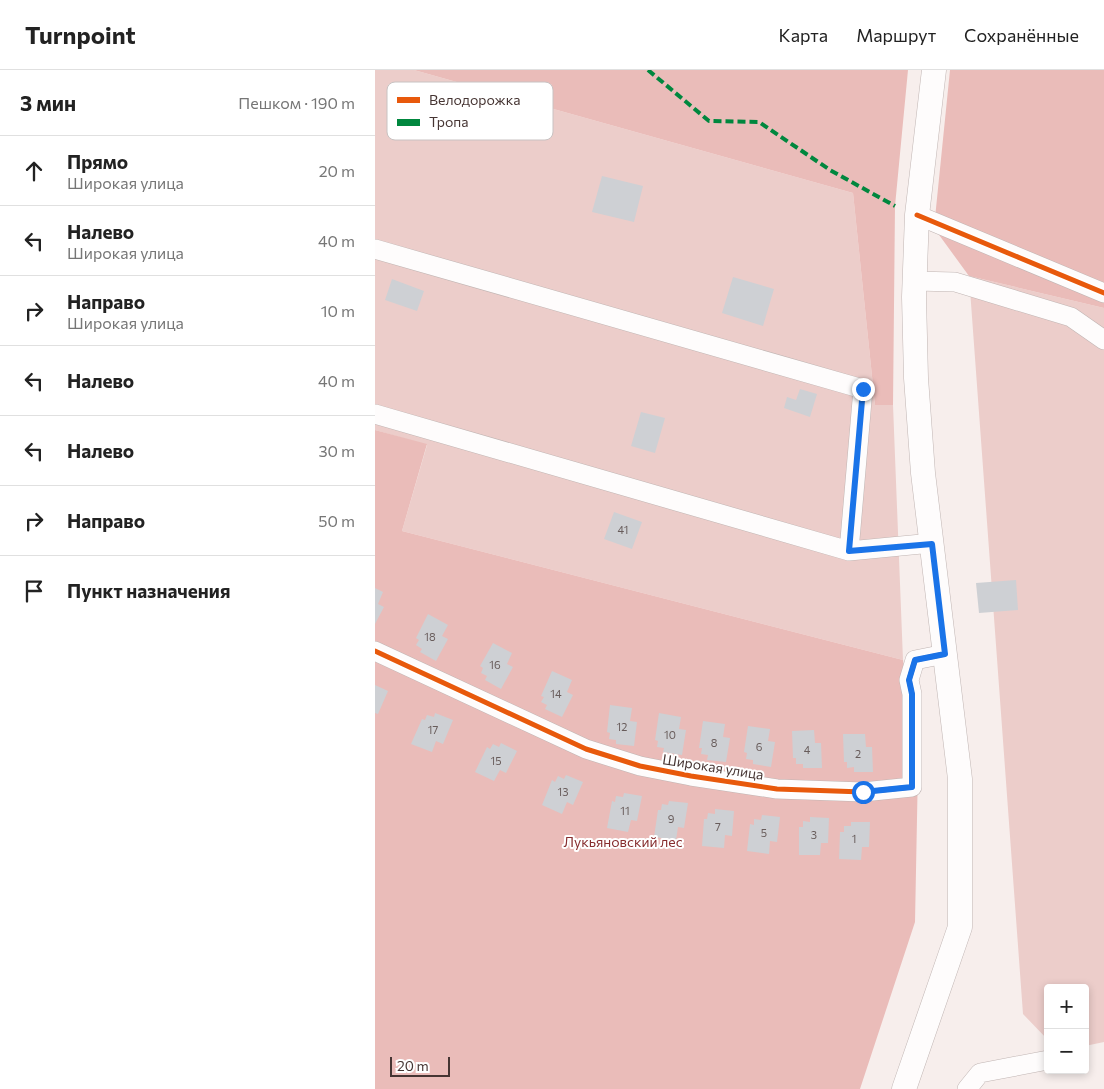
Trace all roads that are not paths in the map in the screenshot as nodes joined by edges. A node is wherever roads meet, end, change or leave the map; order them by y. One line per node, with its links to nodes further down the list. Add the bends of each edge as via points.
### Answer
1 (934, 70): 2 (main road)
2 (917, 215): 4 (main road); 5 (street)
3 (375, 249): 9 (street, via 863,389)
4 (915, 281): 6 (street, via 955,282 1071,318); 8 (main road, via 916,378)
5 (1104, 293)
6 (1104, 340)
7 (375, 414): 9 (street)
8 (932, 544): 9 (street); 11 (main road)
9 (849, 551)
10 (375, 651): 11 (street, Широкая улица, via 586,749 639,766 777,789 863,792 912,787 912,694 909,680 915,660)
11 (945, 654): 13 (main road, via 960,779 960,927)
12 (1044, 1061): 14 (street, via 980,1073)
13 (904, 1089)
14 (967, 1089)

